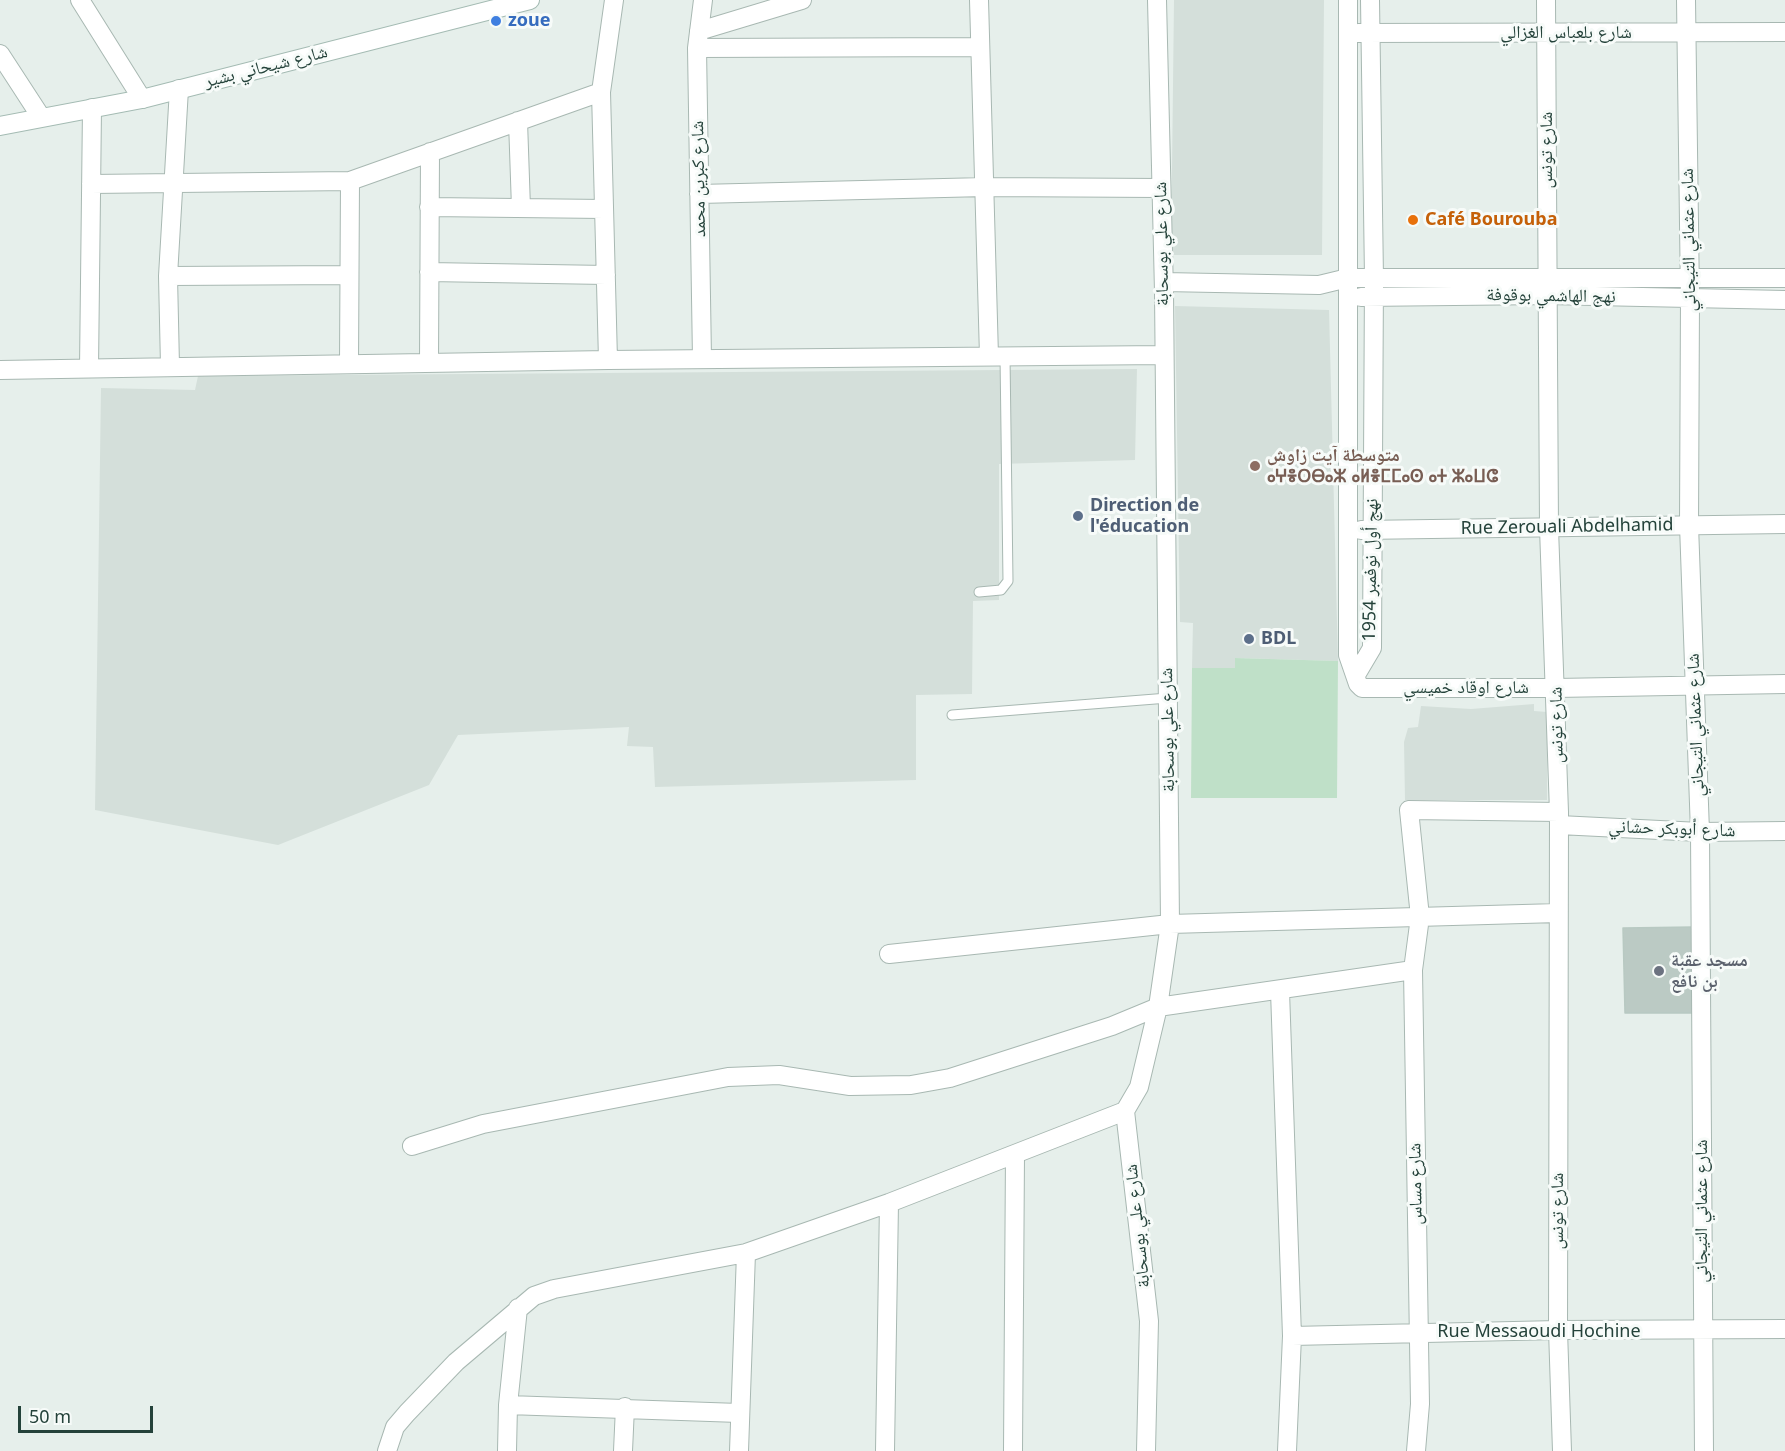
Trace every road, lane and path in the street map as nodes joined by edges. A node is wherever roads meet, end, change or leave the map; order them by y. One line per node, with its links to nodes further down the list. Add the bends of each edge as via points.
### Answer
1 (80, 0): 24 (street)
2 (530, 0): 22 (street, شارع شيحاني بشير)
3 (614, 0): 23 (street)
4 (703, 0): 17 (street, شارع كبرين محمد)
5 (802, 0): 17 (street)
6 (979, 0): 18 (street)
7 (1157, 0): 34 (street, شارع علي بوسحابة)
8 (1347, 0): 14 (street, نهج أول نوفمبر 1954)
9 (1370, 0): 15 (street, نهج أول نوفمبر 1954)
10 (1546, 0): 12 (street, شارع تونس)
11 (1686, 0): 16 (street, شارع عثماني التيجاني)
12 (1547, 32): 15 (street, شارع بلعباس الغزالي); 16 (street, شارع بلعباس الغزالي); 49 (street, شارع تونس)
13 (1785, 32): 16 (street, شارع بلعباس الغزالي)
14 (1347, 33): 15 (street, شارع بلعباس الغزالي); 20 (street, نهج أول نوفمبر 1954)
15 (1370, 33): 21 (street, نهج أول نوفمبر 1954)
16 (1686, 33): 45 (street, شارع عثماني التيجاني)
17 (698, 39): 18 (street); 35 (street, شارع كبرين محمد)
18 (980, 47): 33 (street)
19 (0, 54): 26 (street)
20 (1348, 82): 21 (street); 43 (street, نهج أول نوفمبر 1954)
21 (1370, 82): 44 (street, نهج أول نوفمبر 1954)
22 (179, 89): 24 (street, شارع شيحاني بشير); 32 (street)
23 (601, 92): 27 (street); 38 (street)
24 (142, 99): 25 (street, شارع شيحاني بشير)
25 (92, 108): 26 (street, شارع شيحاني بشير); 31 (street)
26 (40, 117): 28 (street, شارع شيحاني بشير)
27 (518, 122): 29 (street); 37 (street)
28 (0, 126)
29 (430, 152): 30 (street); 36 (street)
30 (350, 181): 32 (street); 40 (street)
31 (91, 184): 32 (street); 61 (street)
32 (171, 185): 42 (street)
33 (985, 187): 34 (street); 35 (street); 55 (street)
34 (1161, 188): 47 (street, شارع علي بوسحابة)
35 (699, 194): 56 (street, شارع كبرين محمد)
36 (429, 207): 37 (street); 39 (street)
37 (521, 208): 38 (street)
38 (604, 209): 41 (street)
39 (429, 272): 41 (street); 58 (street)
40 (350, 275): 42 (street); 59 (street)
41 (606, 275): 57 (street)
42 (168, 276): 60 (street)
43 (1348, 278): 44 (street, نهج الهاشمي بوقوفة); 48 (street, نهج الهاشمي بوقوفة); 51 (street, نهج أول نوفمبر 1954)
44 (1374, 278): 49 (street, نهج الهاشمي بوقوفة); 50 (street, نهج أول نوفمبر 1954)
45 (1690, 278): 46 (street, نهج الهاشمي بوقوفة); 49 (street, نهج الهاشمي بوقوفة); 52 (street, شارع عثماني التيجاني)
46 (1785, 278)
47 (1164, 282): 48 (street, نهج الهاشمي بوقوفة); 54 (street, شارع علي بوسحابة)
48 (1319, 285): 51 (street, نهج الهاشمي بوقوفة)
49 (1546, 286): 50 (street, نهج الهاشمي بوقوفة); 52 (street, نهج الهاشمي بوقوفة); 65 (street, شارع تونس)
50 (1373, 296): 51 (street, نهج الهاشمي بوقوفة); 66 (street, نهج أول نوفمبر 1954)
51 (1347, 297): 67 (street, نهج أول نوفمبر 1954)
52 (1690, 298): 53 (street, نهج الهاشمي بوقوفة); 64 (street, شارع عثماني التيجاني)
53 (1785, 300)
54 (1164, 355): 55 (street); 73 (street, شارع علي بوسحابة)
55 (997, 356): 56 (street); 68 (lane, via 1010,568 1006,587)
56 (702, 359): 57 (street)
57 (608, 360): 58 (street)
58 (429, 362): 59 (street)
59 (349, 364): 60 (street)
60 (170, 366): 61 (street)
61 (89, 368): 62 (street)
62 (0, 370)
63 (1785, 524): 64 (street, Rue Zerouali Abdelhamid)
64 (1689, 525): 65 (street, Rue Zerouali Abdelhamid); 70 (street, شارع عثماني التيجاني)
65 (1550, 528): 66 (street, Rue Zerouali Abdelhamid); 72 (street, شارع تونس)
66 (1372, 530): 67 (street, Rue Zerouali Abdelhamid); 69 (street, نهج أول نوفمبر 1954, via 1372,648)
67 (1350, 531): 69 (street, نهج أول نوفمبر 1954, via 1348,655)
68 (979, 592)
69 (1359, 682): 72 (street, شارع اوقاد خميسي)
70 (1695, 684): 71 (street, شارع اوقاد خميسي); 72 (street, شارع اوقاد خميسي); 77 (street, شارع عثماني التيجاني)
71 (1785, 684)
72 (1556, 688): 75 (street, شارع تونس)
73 (1168, 698): 74 (lane); 80 (street, شارع علي بوسحابة)
74 (952, 715)
75 (1559, 818): 77 (street, شارع أبوبكر حشاني); 78 (street, شارع تونس); 79 (street, شارع أبوبكر حشاني, via 1409,810)
76 (1785, 831): 77 (street, شارع أبوبكر حشاني)
77 (1700, 832): 93 (street, شارع عثماني التيجاني)
78 (1558, 913): 79 (street); 92 (street, شارع تونس)
79 (1420, 917): 80 (street); 82 (street, شارع مساس)
80 (1170, 924): 81 (street); 84 (street, شارع علي بوسحابة)
81 (889, 954)
82 (1413, 970): 83 (street); 94 (street, شارع مساس)
83 (1280, 991): 84 (street); 95 (street)
84 (1158, 1007): 85 (street, شارع علي بوسحابة, via 1139,1087); 86 (street, via 1112,1026 950,1078 869,1087 779,1075 728,1077 483,1124)
85 (1125, 1111): 87 (street); 105 (street, شارع علي بوسحابة, via 1149,1321)
86 (412, 1146)
87 (1015, 1154): 88 (street); 104 (street)
88 (889, 1203): 89 (street); 103 (street)
89 (746, 1253): 90 (street, via 554,1289 534,1296); 98 (street)
90 (518, 1308): 96 (street); 99 (street, via 456,1362 407,1413 395,1428)
91 (1785, 1329): 93 (street, Rue Messaoudi Hochine)
92 (1558, 1330): 93 (street, Rue Messaoudi Hochine); 94 (street, Rue Messaoudi Hochine); 108 (street, شارع تونس)
93 (1702, 1331): 109 (street, شارع عثماني التيجاني)
94 (1418, 1332): 95 (street, Rue Messaoudi Hochine); 107 (street, شارع مساس, via 1420,1404)
95 (1292, 1336): 106 (street)
96 (508, 1405): 97 (street); 100 (street)
97 (625, 1407): 98 (street); 101 (street)
98 (739, 1413): 102 (street)
99 (387, 1451)
100 (507, 1451)
101 (624, 1451)
102 (739, 1451)
103 (885, 1451)
104 (1013, 1451)
105 (1146, 1451)
106 (1287, 1451)
107 (1416, 1451)
108 (1562, 1451)
109 (1704, 1451)

